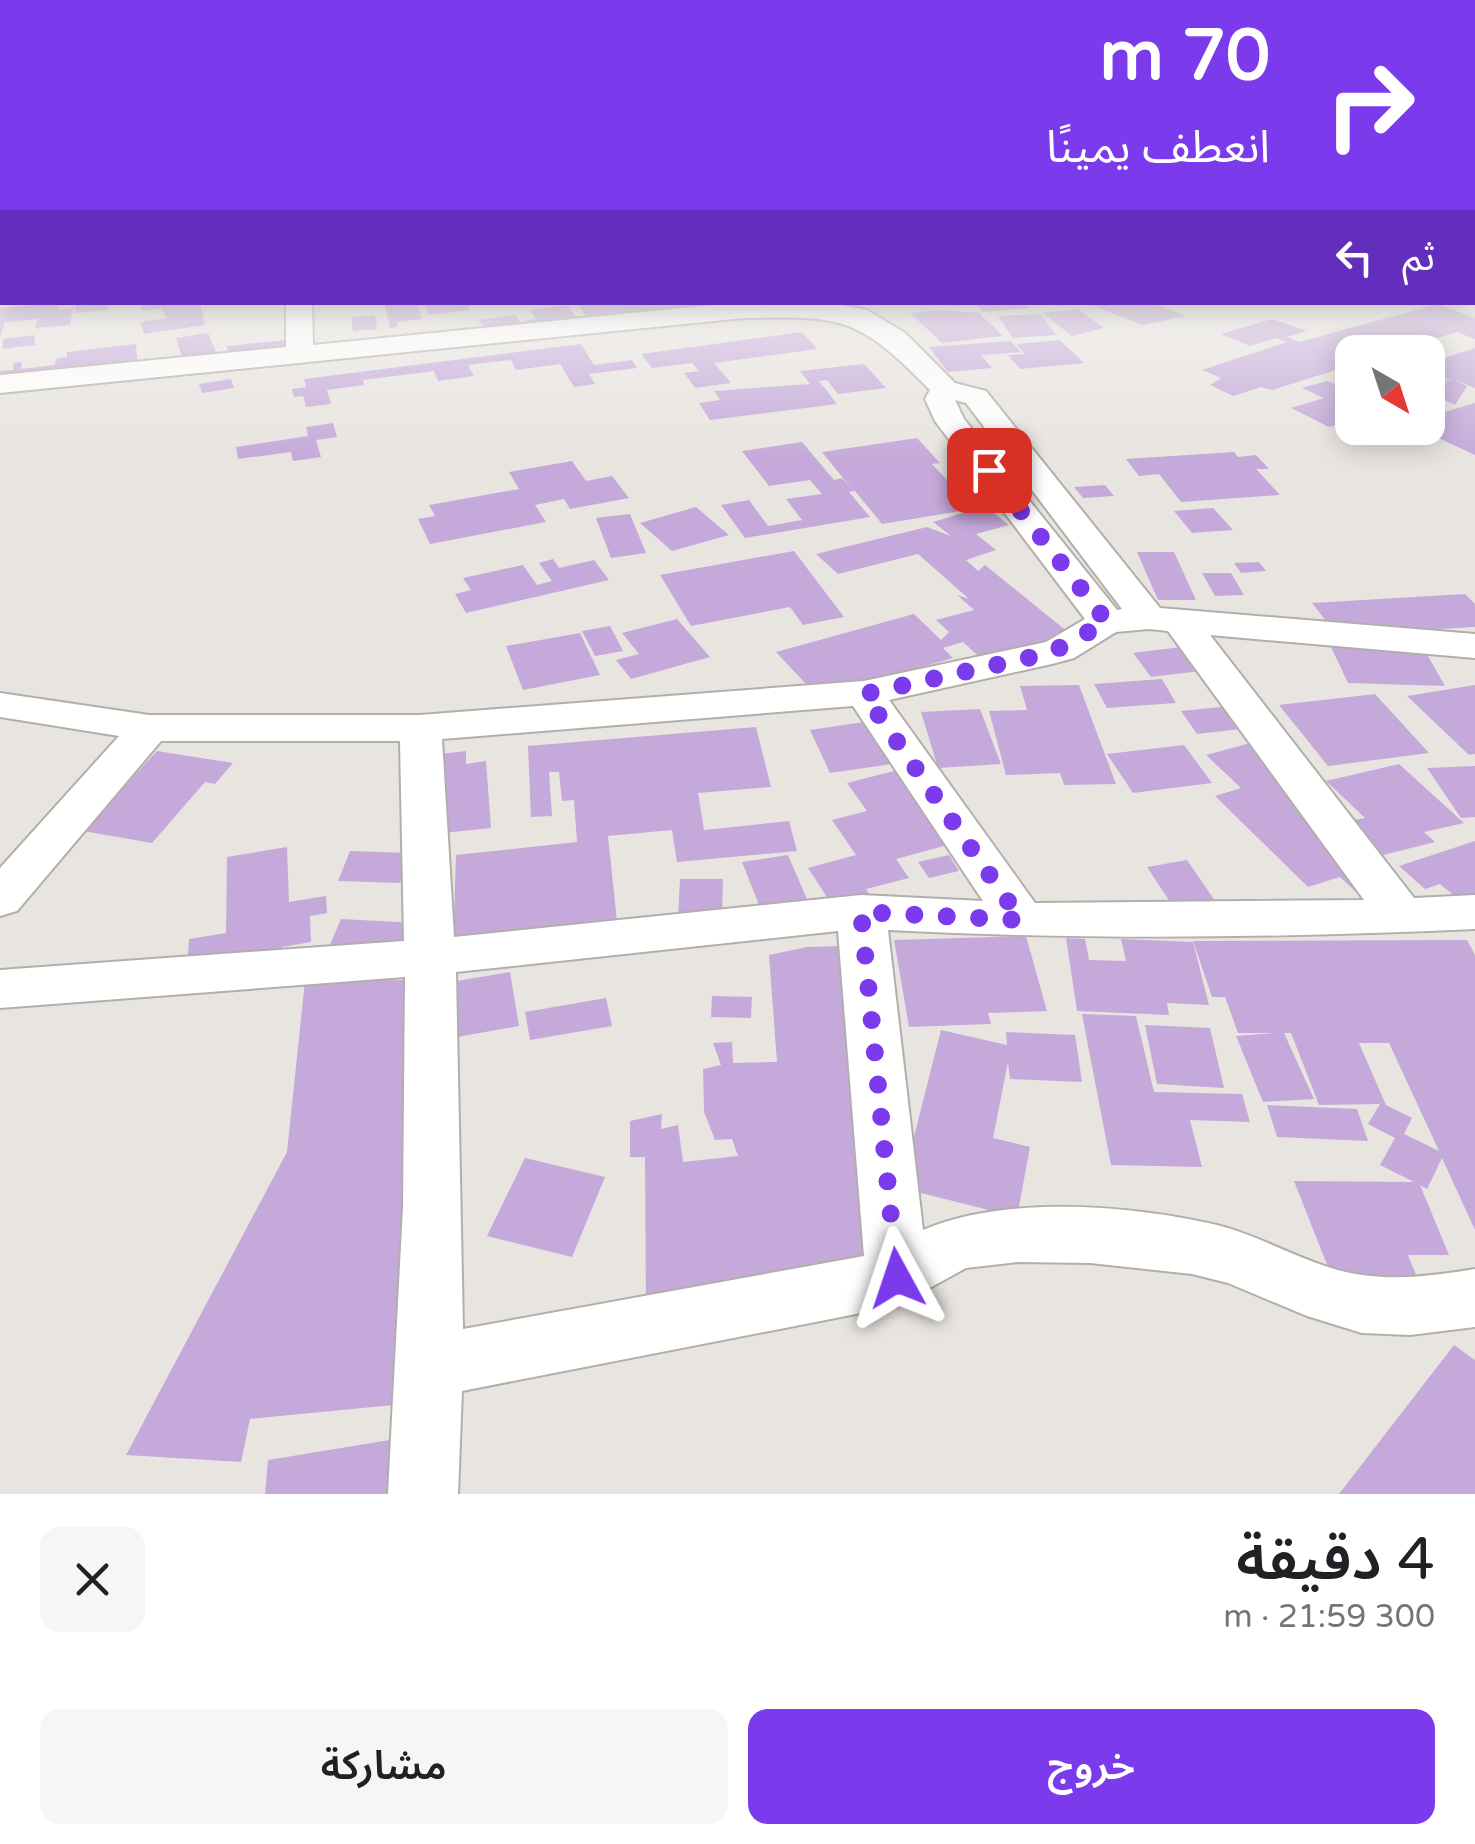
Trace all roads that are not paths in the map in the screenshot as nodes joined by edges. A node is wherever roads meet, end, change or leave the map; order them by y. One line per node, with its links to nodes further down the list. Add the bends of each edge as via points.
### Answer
1 (299, 319): 4 (street)
2 (660, 319): 4 (street)
3 (883, 319): 6 (street)
4 (300, 356): 5 (street)
5 (0, 384)
6 (945, 388): 7 (street, via 976,397 1066,519); 8 (street, via 940,398 950,421)
7 (1164, 619): 8 (street); 9 (street); 16 (street)
8 (1107, 622): 10 (street, via 1050,653)
9 (1475, 646)
10 (864, 694): 13 (street); 17 (street)
11 (0, 706): 12 (street)
12 (149, 728): 13 (street); 14 (street)
13 (420, 728): 19 (street)
14 (0, 899)
15 (861, 912): 17 (street); 19 (street); 21 (street)
16 (1402, 916): 17 (street); 18 (street)
17 (1021, 920)
18 (1472, 920)
19 (432, 958): 20 (street); 23 (street)
20 (0, 989)
21 (897, 1278): 22 (street, via 965,1241 1048,1235 1216,1252 1343,1300 1378,1306); 23 (street)
22 (1475, 1298)
23 (431, 1366): 24 (street)
24 (423, 1494)

